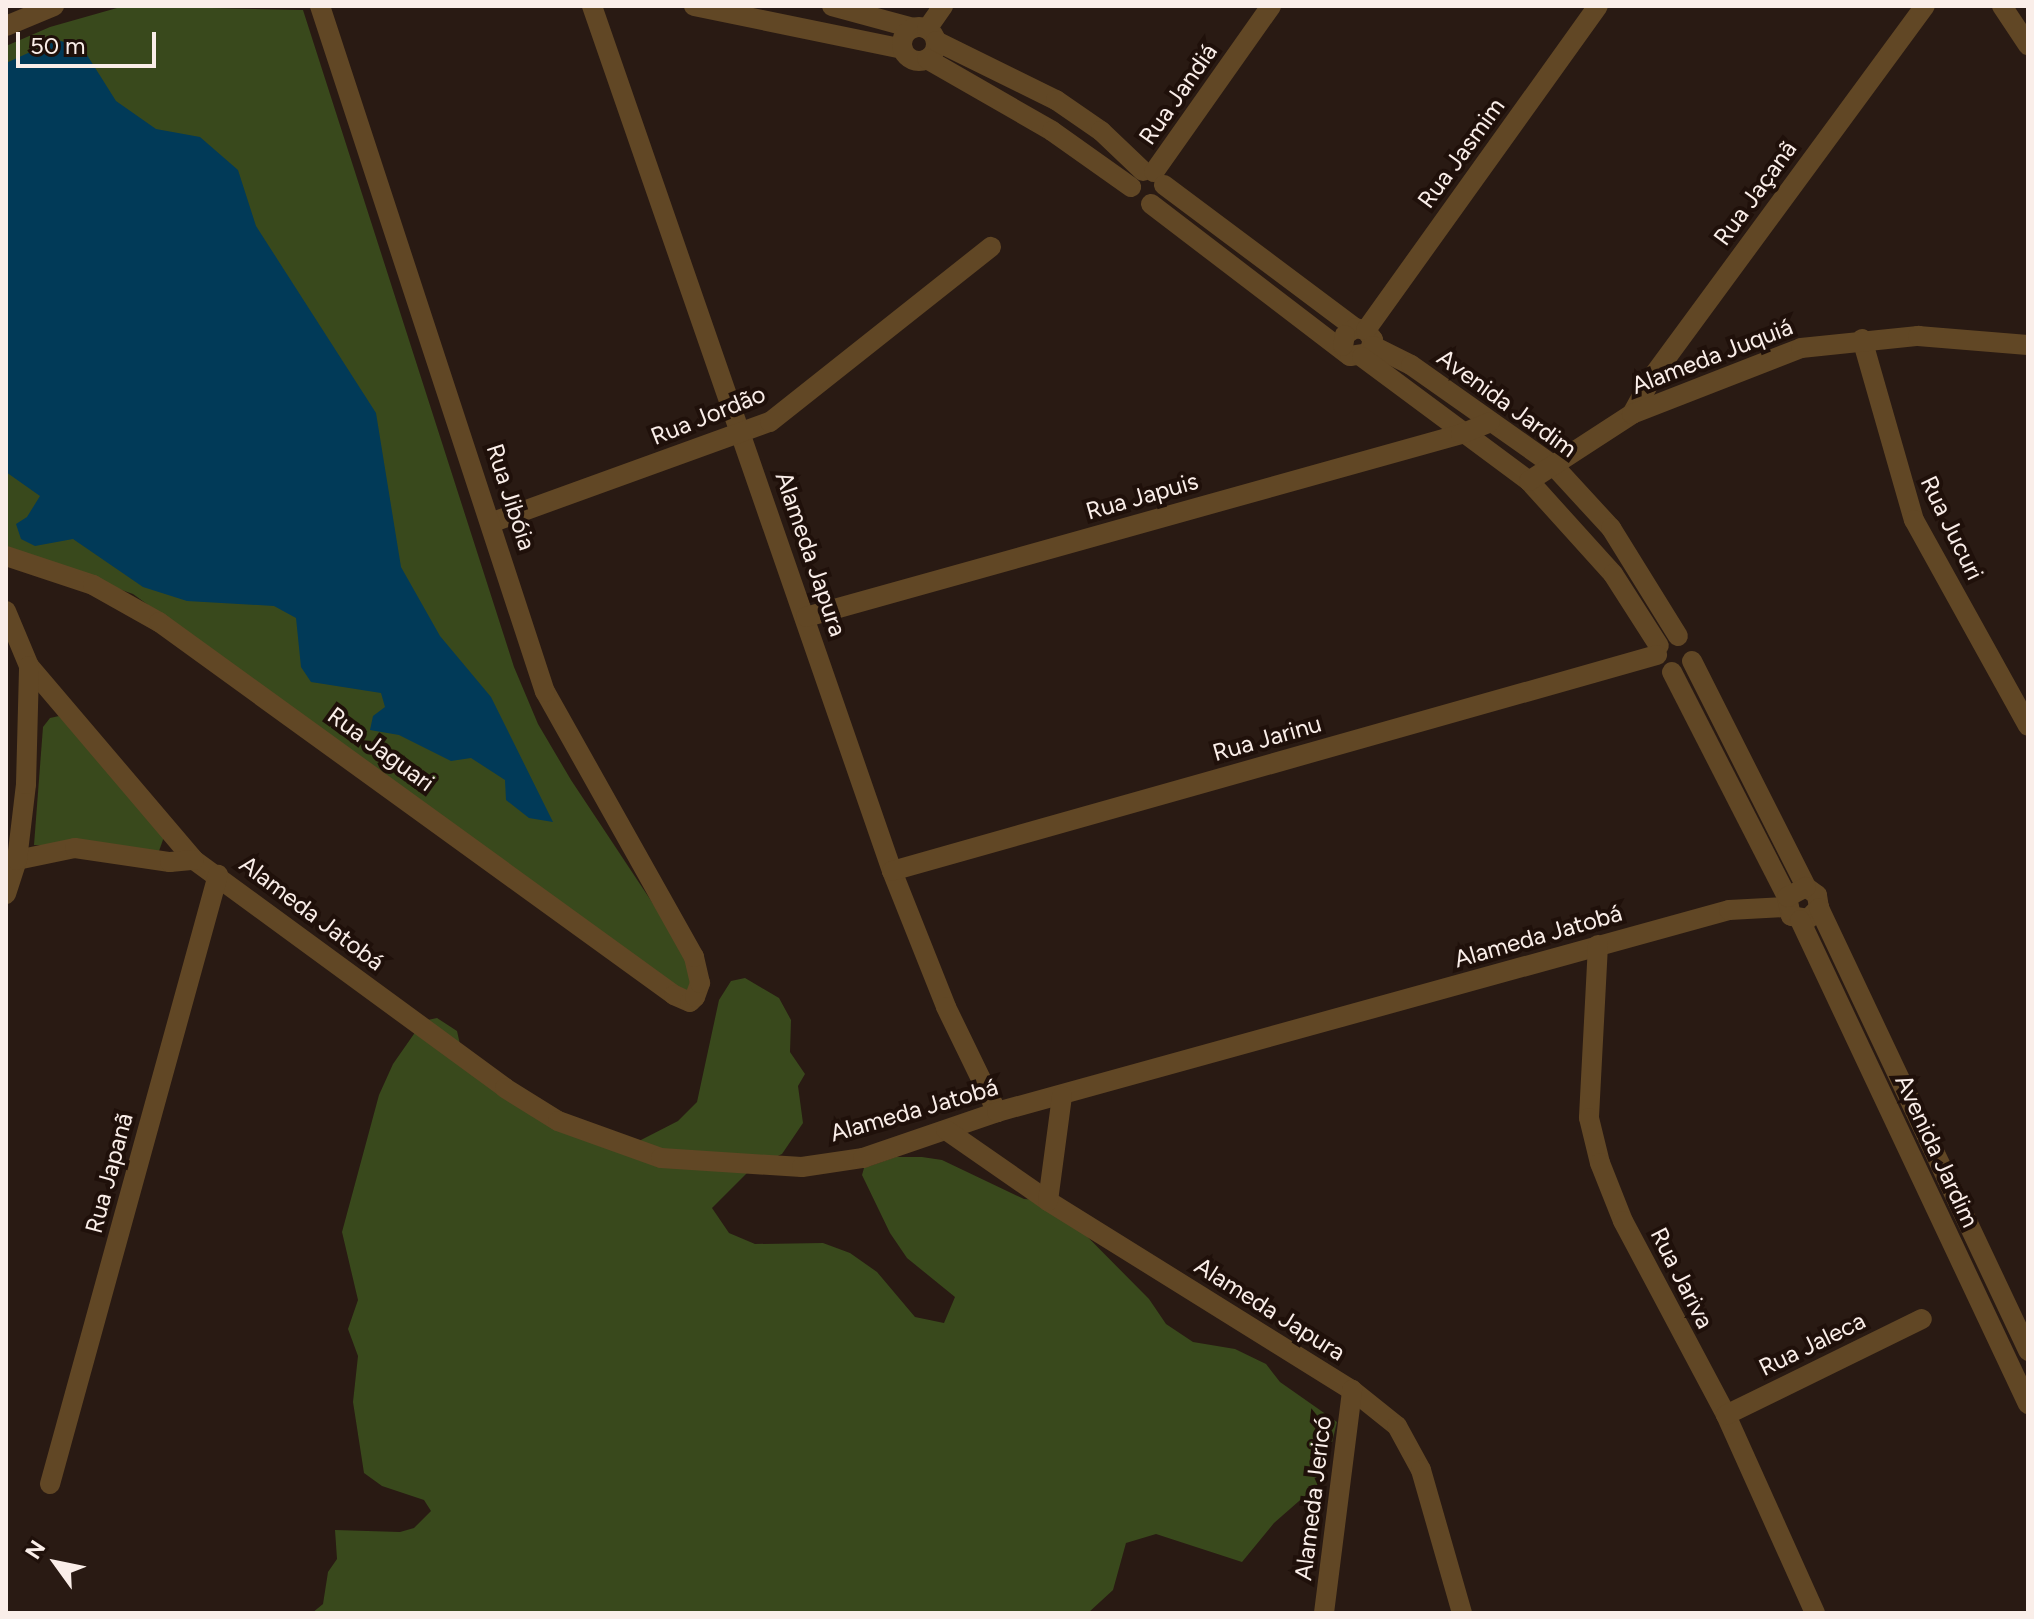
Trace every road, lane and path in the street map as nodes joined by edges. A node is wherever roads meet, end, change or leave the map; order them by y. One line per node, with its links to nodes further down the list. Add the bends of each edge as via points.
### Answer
1 (54, 6): 11 (street)
2 (320, 6): 25 (street, Rua Jibóia)
3 (592, 6): 21 (street, Alameda Japura)
4 (694, 6): 12 (street, via 903,49 913,60)
5 (832, 6): 12 (street, Avenida Jardim)
6 (943, 6): 12 (street)
7 (1271, 6): 14 (street, Rua Jandiá)
8 (1598, 6): 17 (street, Rua Jasmim)
9 (1925, 6): 19 (street, Rua Jaçanã, via 1653,376)
10 (2002, 6): 13 (street)
11 (6, 26)
12 (926, 39): 14 (street, Avenida Jardim, via 1052,131); 14 (street, Avenida Jardim, via 1056,100 1101,131)
13 (2028, 45)
14 (1148, 179): 17 (street, Avenida Jardim); 17 (street, via 1137,201 1151,204 1350,356)
15 (991, 247): 21 (street, Rua Jordão, via 842,370 770,422)
16 (1862, 339): 18 (street, Alameda Juquiá, via 1918,336); 19 (street, Alameda Juquiá, via 1801,348 1756,362); 34 (street, Rua Jucuri, via 1914,520)
17 (1364, 340): 20 (street, Avenida Jardim, via 1402,359); 22 (street, Avenida Jardim)
18 (2028, 345)
19 (1632, 414): 23 (street, Alameda Juquiá)
20 (1490, 422): 22 (street, Rua Japuis); 23 (street, Avenida Jardim)
21 (741, 434): 25 (street, Rua Jordão); 28 (street, Alameda Japura)
22 (1461, 434): 24 (street, Avenida Jardim); 28 (street, Rua Japuis)
23 (1553, 465): 24 (street, Alameda Juquiá); 29 (street, Avenida Jardim, via 1611,528)
24 (1529, 481): 30 (street, Avenida Jardim, via 1613,574)
25 (493, 522): 44 (street, Rua Jibóia, via 545,692 694,957)
26 (6, 556): 44 (street, Rua Jaguari, via 93,585 131,604 674,995 690,1002)
27 (6, 611): 32 (street, Alameda Jatobá)
28 (806, 617): 37 (street, Alameda Japura)
29 (1678, 636): 30 (street, Rua Jarinu); 31 (street, Avenida Jardim, via 1691,645)
30 (1658, 651): 33 (street, Avenida Jardim); 37 (street, Rua Jarinu)
31 (1692, 661): 33 (street); 39 (street)
32 (29, 666): 35 (street, via 32,703); 36 (street, Alameda Jatobá)
33 (1672, 672): 41 (street, Avenida Jardim)
34 (2028, 726)
35 (17, 860): 36 (street, via 75,848 170,862); 40 (street)
36 (194, 860): 38 (street, Alameda Jatobá)
37 (892, 871): 46 (street, Alameda Japura, via 946,1007)
38 (218, 875): 47 (street, Alameda Jatobá, via 505,1088 558,1121 612,1143 661,1158 802,1167 863,1158); 54 (street, Rua Japanã)
39 (1806, 887): 41 (street); 42 (street, Avenida Jardim, via 1817,895)
40 (6, 894)
41 (1791, 908): 42 (street); 43 (street, Alameda Jatobá, via 1764,904 1729,910); 52 (street, Avenida Jardim)
42 (1819, 908): 50 (street, Avenida Jardim)
43 (1598, 945): 45 (street, Alameda Jatobá); 53 (street, Rua Jariva, via 1589,1118 1600,1163 1623,1221)
44 (700, 983)
45 (1062, 1096): 46 (street, Alameda Jatobá); 48 (street)
46 (997, 1112): 47 (street, Alameda Jatobá)
47 (946, 1130): 48 (street, Alameda Japura)
48 (1048, 1201): 51 (street, Alameda Japura)
49 (1922, 1319): 53 (street, Rua Jaleca)
50 (2028, 1351)
51 (1352, 1390): 55 (street, Alameda Jericó); 56 (street, Alameda Japura, via 1397,1426 1410,1445)
52 (2028, 1404)
53 (1726, 1415): 57 (street, Rua Jariva)
54 (50, 1484)
55 (1324, 1613)
56 (1462, 1613)
57 (1815, 1613)

